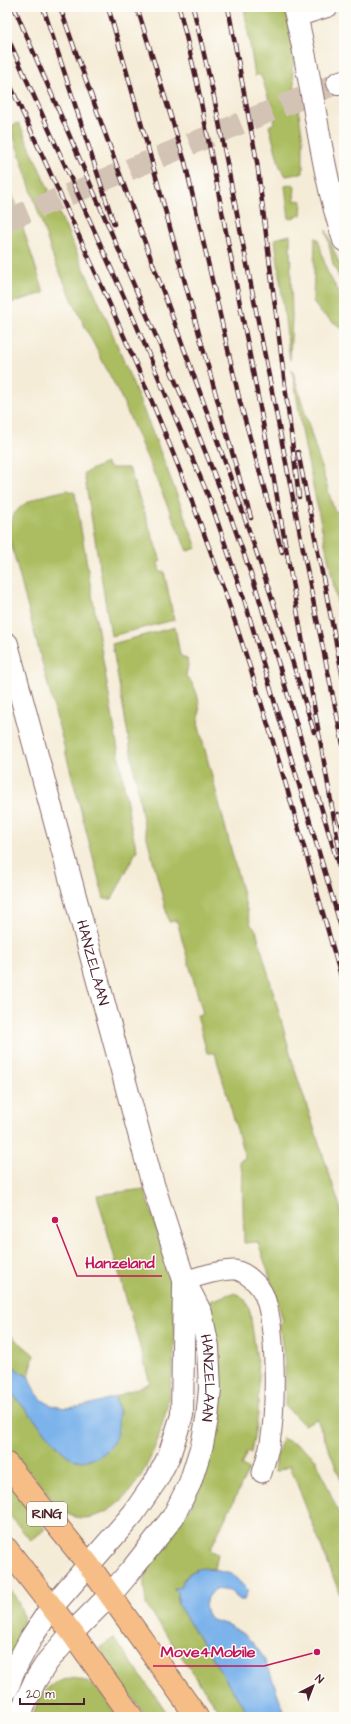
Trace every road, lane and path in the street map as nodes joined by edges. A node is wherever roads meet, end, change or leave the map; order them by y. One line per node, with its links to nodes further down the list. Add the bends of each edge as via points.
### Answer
1 (328, 7): 2 (street)
2 (295, 12): 3 (street, via 318,117 326,172)
3 (344, 240)
4 (7, 644): 5 (street, HANZELAAN, via 151,1178)
5 (184, 1280): 7 (street, via 236,1270 249,1276 264,1293 271,1322 273,1417 270,1444); 9 (street, HANZELAAN, via 182,1415 169,1456 133,1514); 10 (street, HANZELAAN, via 201,1312 208,1347 210,1389 202,1445 190,1483 173,1517)
6 (7, 1464): 9 (main road, RING)
7 (262, 1473)
8 (7, 1549): 11 (main road)
9 (88, 1564): 10 (main road, RING); 11 (street, HANZELAAN)
10 (110, 1594): 12 (street, HANZELAAN); 16 (main road, RING)
11 (51, 1608): 12 (main road); 13 (street, HANZELAAN, via 31,1638)
12 (72, 1633): 14 (street, HANZELAAN, via 35,1681); 15 (main road)
13 (7, 1689)
14 (20, 1717)
15 (132, 1717)
16 (197, 1717)

